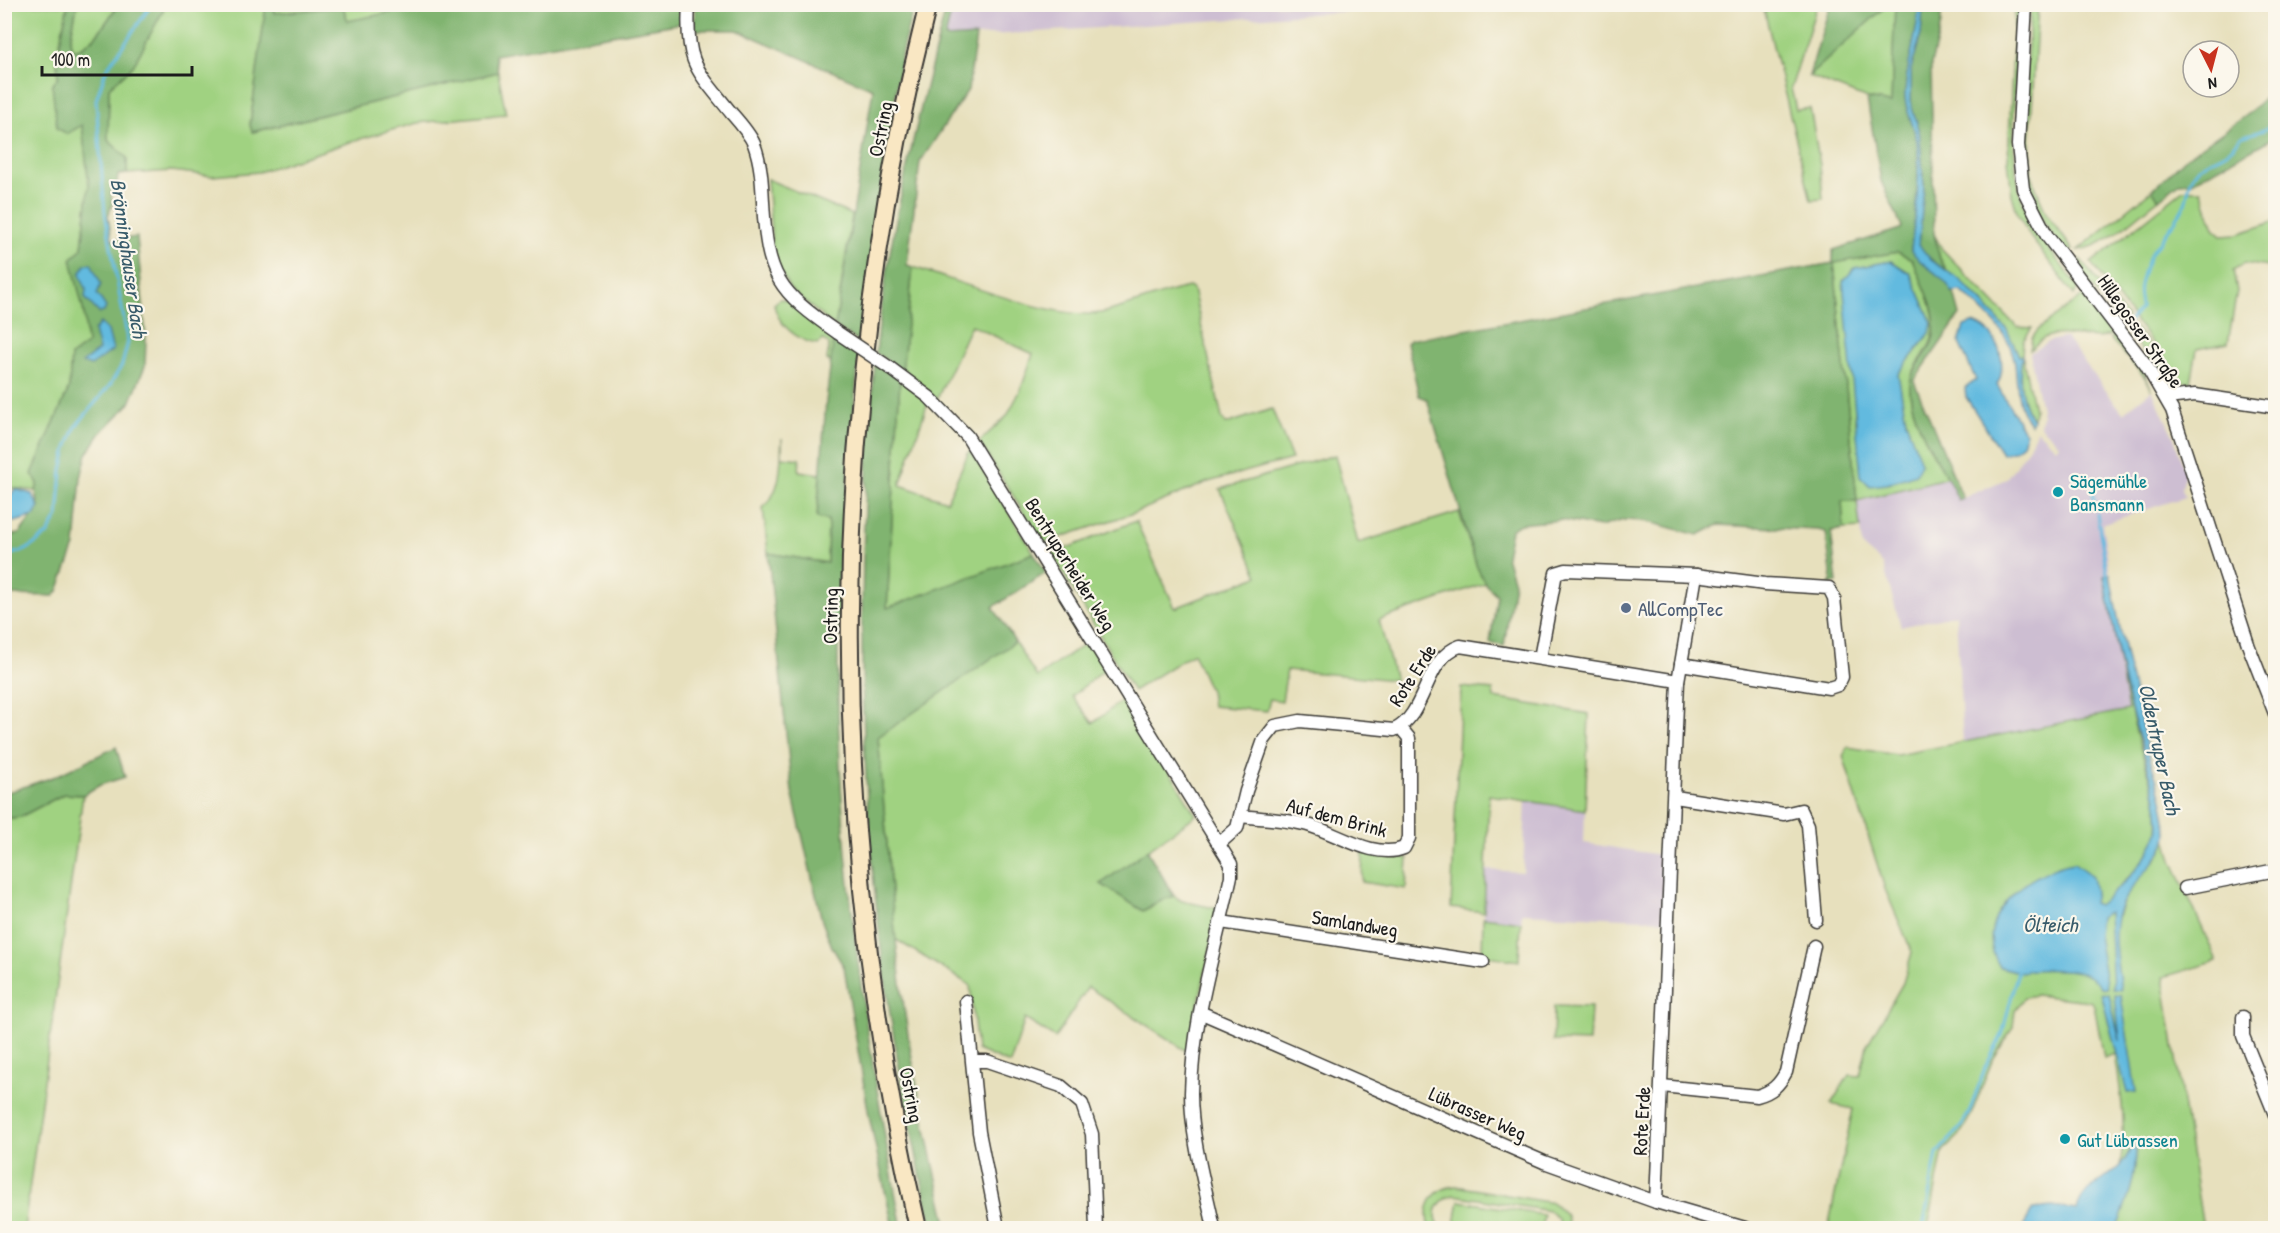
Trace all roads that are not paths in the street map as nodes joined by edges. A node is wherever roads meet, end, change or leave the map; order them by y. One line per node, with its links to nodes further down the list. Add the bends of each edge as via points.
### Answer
1 (689, 4): 14 (street, Bentruperheider Weg, bridge, via 689,54 752,141 759,160 766,246 783,287 810,314 929,397 967,436)
2 (928, 4): 28 (main road, Ostring, via 902,126 869,324 861,405 850,636 852,755 862,897 885,1071)
3 (2026, 4): 4 (street, Hillegosser Straße, via 2018,145 2023,189 2047,236 2146,365)
4 (2166, 398): 5 (street, via 2195,395); 10 (street, Hillegosser Straße)
5 (2276, 407)
6 (1696, 575): 7 (street, via 1566,570 1557,573); 8 (street, Rote Erde); 8 (street, via 1828,588 1834,598 1842,677 1838,685 1829,688)
7 (1540, 658): 9 (street, Rote Erde); 11 (street, Rote Erde, via 1468,646 1451,649)
8 (1681, 664): 9 (street, Rote Erde)
9 (1678, 681): 12 (street, Rote Erde)
10 (2276, 716)
11 (1400, 727): 13 (street, Rote Erde, via 1386,730 1300,721 1275,726 1264,740); 13 (street, Auf dem Brink, via 1409,738 1409,838 1404,848 1391,851 1356,845 1309,825)
12 (1675, 797): 17 (street, via 1784,814 1801,810 1808,825); 25 (street, Rote Erde)
13 (1241, 816): 14 (street, Rote Erde, via 1234,833)
14 (1220, 843): 18 (street, Bentruperheider Weg, via 1232,870)
15 (2276, 870): 16 (street)
16 (2186, 888)
17 (1816, 920)
18 (1221, 922): 20 (street, Samlandweg); 22 (street, Bentruperheider Weg)
19 (1814, 946): 25 (street, via 1786,1072 1776,1087 1757,1096)
20 (1483, 962)
21 (966, 1001): 24 (street)
22 (1202, 1013): 27 (street, Lübrasser Weg, via 1544,1162); 31 (street, Bentruperheider Weg, via 1193,1058 1191,1100)
23 (2243, 1017): 26 (street, via 2243,1036)
24 (973, 1061): 29 (street, via 979,1132); 30 (street, via 993,1063 1061,1086 1082,1104 1092,1134)
25 (1662, 1086): 27 (street, Rote Erde)
26 (2276, 1117)
27 (1656, 1202): 32 (street, Lübrasser Weg)
28 (918, 1228)
29 (998, 1228)
30 (1096, 1228)
31 (1214, 1228)
32 (1745, 1228)

